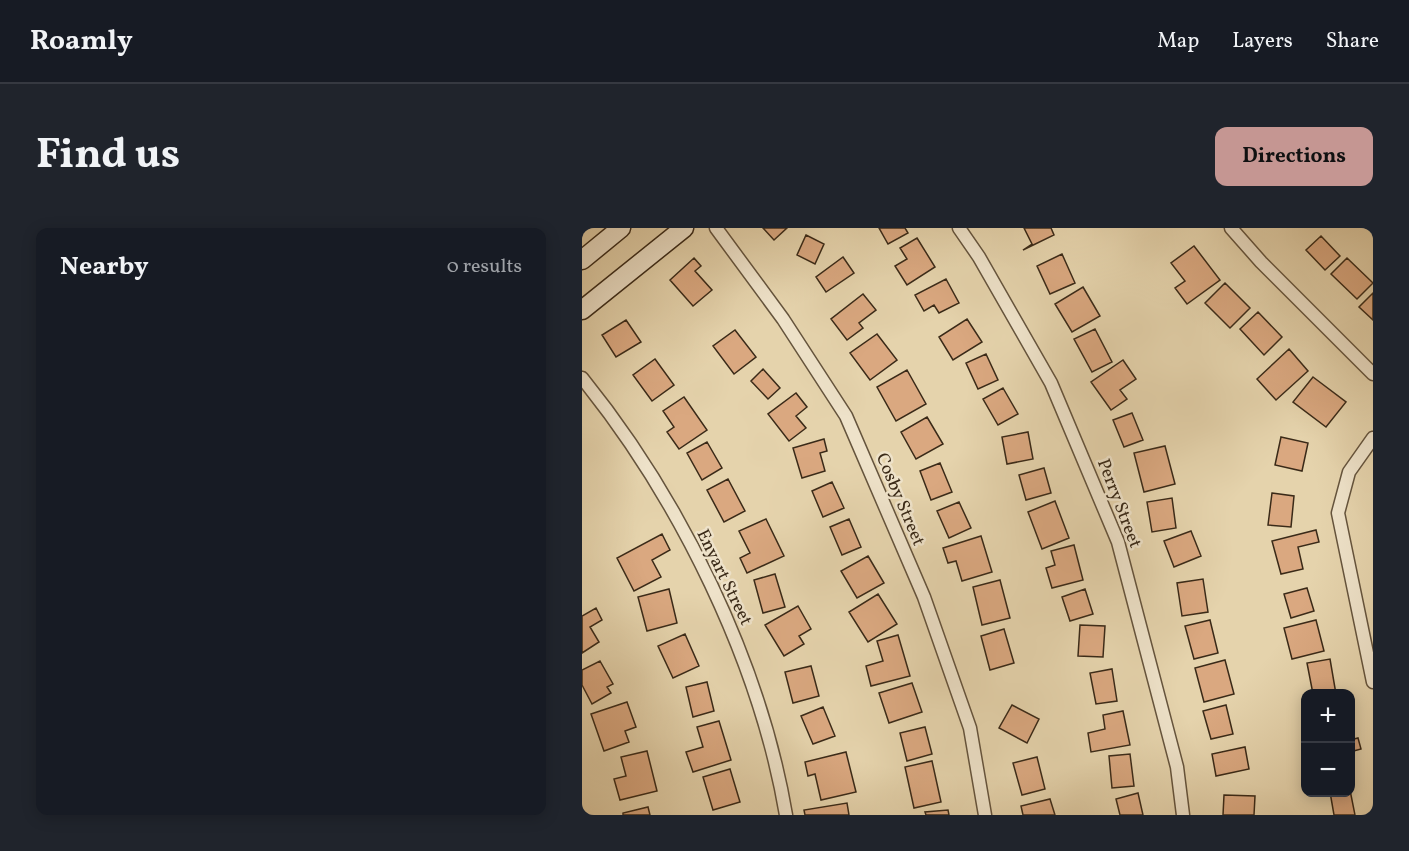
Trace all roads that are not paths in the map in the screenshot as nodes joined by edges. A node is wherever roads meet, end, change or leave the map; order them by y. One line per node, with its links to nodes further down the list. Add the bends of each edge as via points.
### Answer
1 (621, 228): 6 (main road)
2 (684, 228): 7 (main road)
3 (716, 228): 13 (street, Cosby Street, via 783,319 846,416 924,597 970,728)
4 (959, 228): 14 (street, Perry Street, via 980,257 1051,383 1118,542 1177,767)
5 (1231, 228): 8 (street)
6 (582, 260)
7 (582, 310)
8 (1373, 374)
9 (582, 378): 12 (street, Enyart Street, via 668,504 731,625 777,761)
10 (1373, 438): 11 (street, via 1349,472 1338,513)
11 (1373, 682)
12 (786, 815)
13 (985, 815)
14 (1184, 815)

